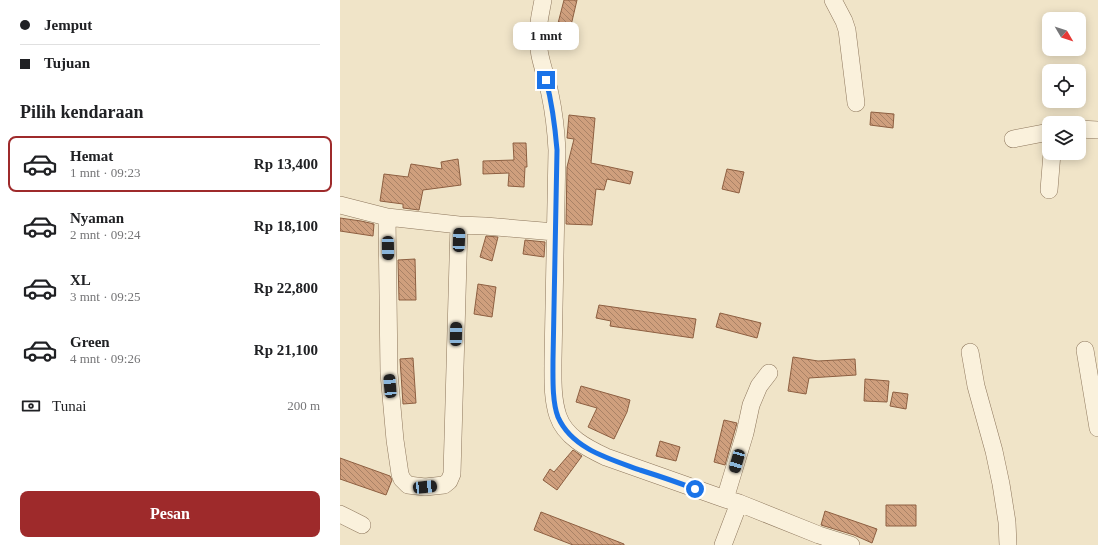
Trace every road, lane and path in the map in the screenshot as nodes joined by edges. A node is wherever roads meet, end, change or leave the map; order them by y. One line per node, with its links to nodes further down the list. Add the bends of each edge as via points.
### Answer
1 (543, 0): 13 (street, via 538,41 557,142)
2 (833, 0): 3 (street, via 847,30)
3 (856, 103)
4 (1086, 129): 5 (street)
5 (1098, 130)
6 (1042, 133): 7 (street)
7 (1013, 139)
8 (1051, 160): 9 (street)
9 (1049, 190)
10 (340, 205): 11 (street)
11 (387, 217): 12 (street); 12 (street, via 389,373 395,440 402,479 408,485 425,487 444,485 452,474)
12 (460, 225): 13 (street)
13 (555, 232): 18 (street, via 554,393 562,425 579,443 590,450)
14 (1085, 350): 17 (street)
15 (970, 352): 23 (street, via 1001,484)
16 (769, 373): 18 (street, via 759,386 751,405)
17 (1098, 428)
18 (732, 501): 21 (street); 22 (street)
19 (340, 514): 20 (street)
20 (362, 525)
21 (723, 545)
22 (851, 545)
23 (1008, 545)

